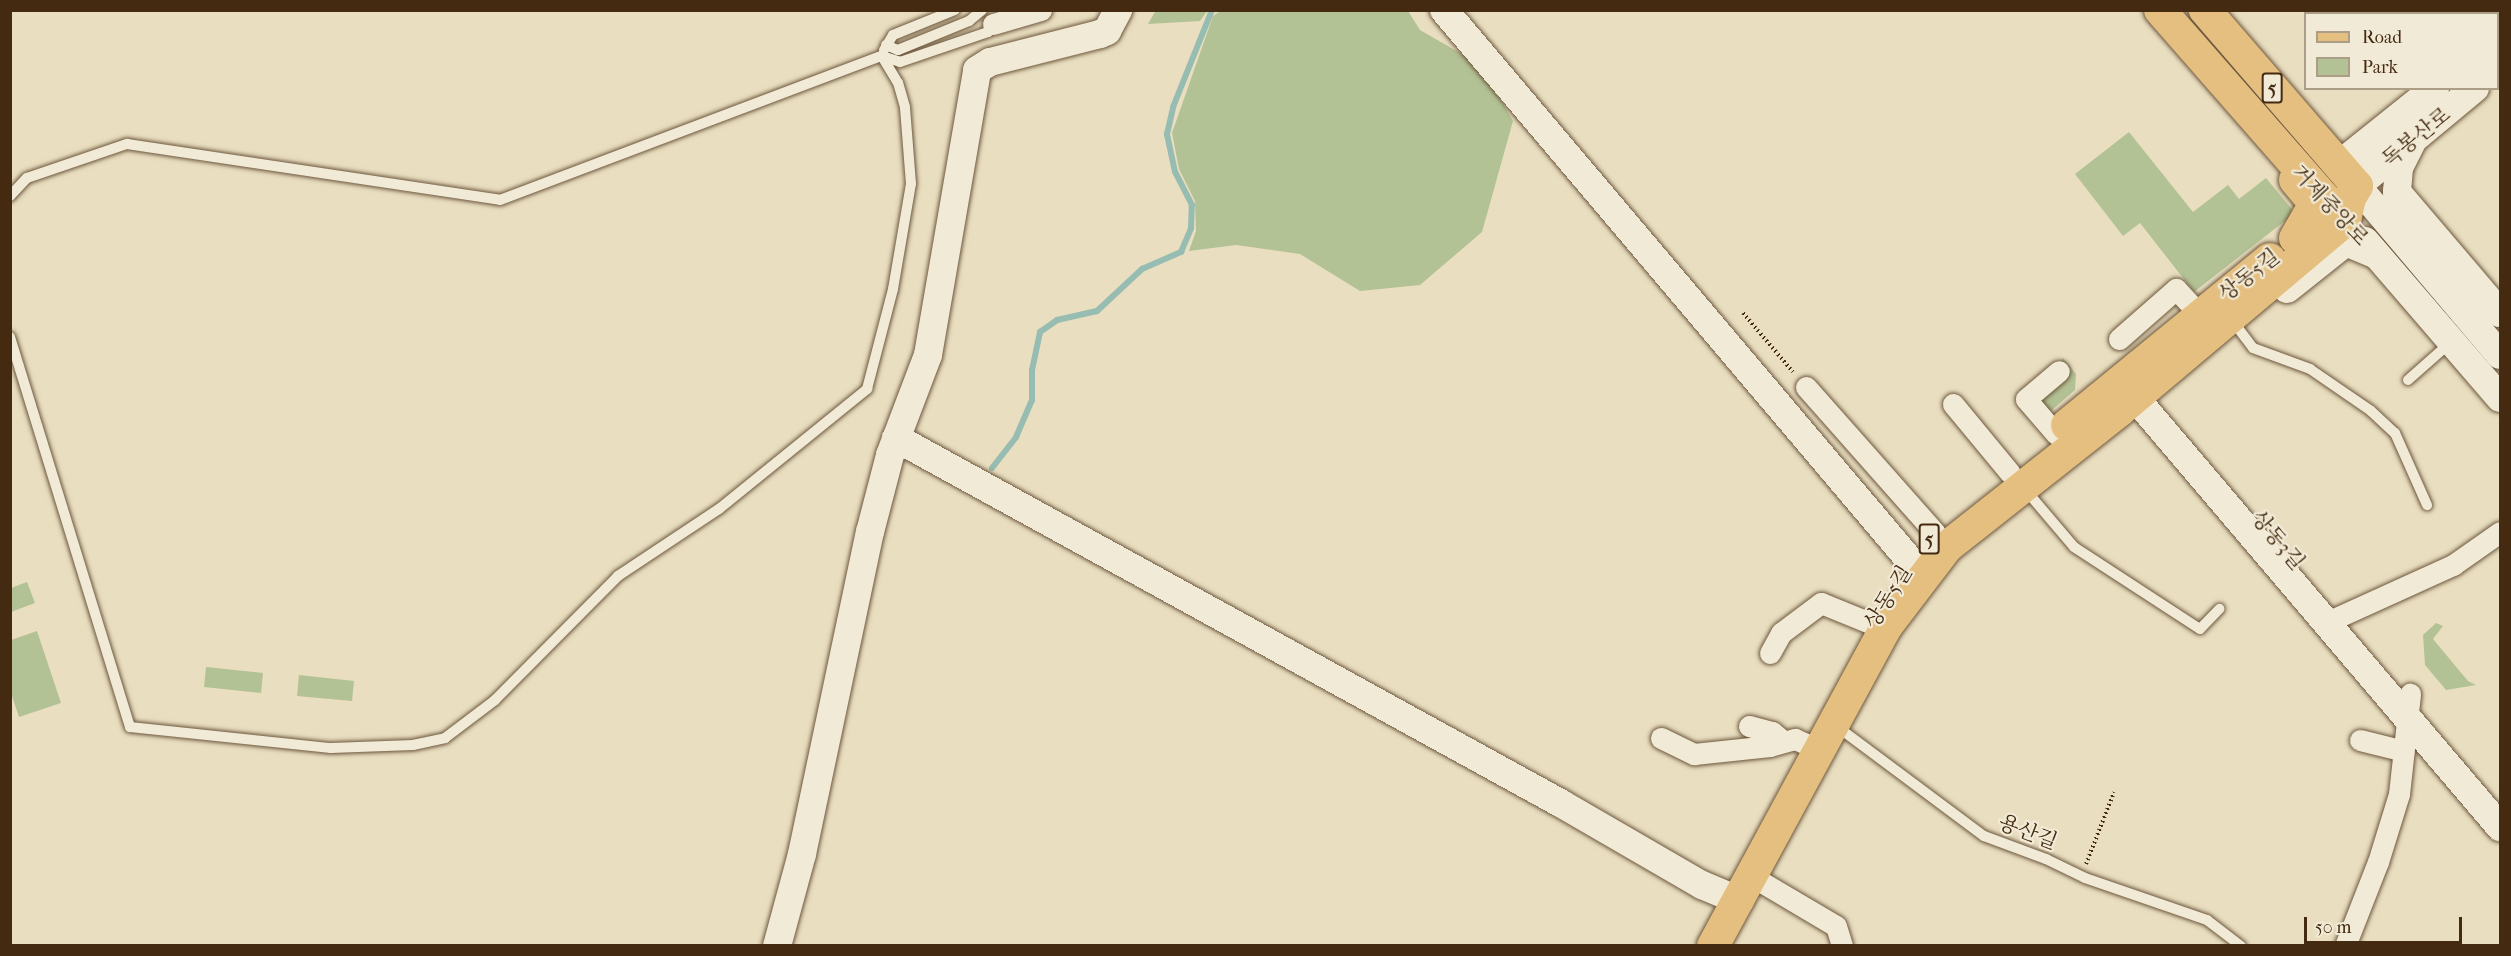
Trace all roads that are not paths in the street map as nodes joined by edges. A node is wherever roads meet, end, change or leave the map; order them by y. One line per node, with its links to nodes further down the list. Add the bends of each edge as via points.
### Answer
1 (955, 10): 10 (lane, via 893,35)
2 (1041, 10): 8 (street)
3 (1135, 10): 9 (street, via 1123,34)
4 (1444, 10): 40 (street)
5 (1466, 10): 40 (street)
6 (2160, 10): 15 (main road, 거제중앙로 / 5)
7 (2205, 10): 16 (main road, 거제중앙로 / 5)
8 (987, 17): 10 (lane, via 898,50); 11 (lane, via 988,32 900,62)
9 (1107, 27): 35 (street, via 990,62 977,70 928,355)
10 (886, 45): 11 (lane)
11 (882, 56): 17 (lane, via 500,200 127,144 27,178); 24 (lane, via 898,82 905,107 911,184 893,289 867,389 719,509 618,576 527,663 495,700 445,738 413,745 331,748 130,727)
12 (2433, 90): 16 (street, 독봉산로)
13 (2473, 90): 14 (street, 독봉산로)
14 (2419, 135): 16 (street, 독봉산로); 21 (street, via 2408,147 2399,168 2397,192)
15 (2276, 146): 18 (main road, 거제중앙로 / 5); 19 (main road, via 2279,162 2313,200)
16 (2349, 175): 18 (main road, via 2335,172); 27 (street, 거제중앙로)
17 (10, 196)
18 (2337, 213): 19 (main road); 20 (street, 거제중앙로)
19 (2303, 245): 22 (main road, 상동5길 / 5); 30 (main road, 상동5길 / 5)
20 (2376, 255): 23 (street, via 2346,242); 26 (street, 거제중앙로)
21 (2500, 313)
22 (2199, 314): 25 (street, via 2176,289); 30 (main road, 상동5길 / 5)
23 (2238, 328): 30 (street, via 2166,386); 37 (lane, via 2253,348 2310,369 2371,411 2395,433)
24 (10, 337)
25 (2119, 339)
26 (2451, 342): 29 (lane); 32 (street, 거제중앙로)
27 (2500, 355)
28 (2059, 372): 34 (street, via 2026,399)
29 (2408, 380)
30 (2139, 386): 34 (main road, 상동5길 / 5); 36 (main road, 상동5길 / 5); 43 (street, 상동3길)
31 (1806, 387): 40 (street)
32 (2500, 398)
33 (1953, 404): 36 (street)
34 (2056, 434): 36 (main road, 상동5길 / 5)
35 (900, 451): 53 (street); 54 (street, via 870,532 802,854); 55 (street)
36 (2016, 479): 40 (main road, 상동5길 / 5); 41 (lane, via 2074,547 2200,629)
37 (2427, 505)
38 (2500, 532): 43 (street, via 2453,565)
39 (2500, 549): 43 (street, via 2461,576)
40 (1925, 555): 42 (main road, 상동5길 / 5); 47 (main road, 상동5길 / 5, via 1886,627)
41 (2219, 609)
42 (1870, 623): 44 (street, via 1821,603 1781,633); 47 (main road, 상동5길 / 5)
43 (2338, 625): 45 (street, 상동3길)
44 (1770, 653)
45 (2409, 706): 50 (street); 51 (street); 52 (street)
46 (1749, 726): 47 (street, via 1772,732)
47 (1811, 732): 48 (street, via 1770,746 1694,754); 53 (main road, 상동5길 / 5); 59 (lane, 용산길, via 1984,836 2207,920)
48 (1661, 738)
49 (2360, 740): 50 (street)
50 (2403, 751): 60 (street, via 2399,794 2378,862)
51 (2500, 803)
52 (2500, 827)
53 (1733, 900): 56 (main road, 상동5길 / 5); 57 (main road, 상동5길 / 5); 58 (street, via 1836,926)
54 (777, 945)
55 (792, 945)
56 (1690, 945)
57 (1713, 945)
58 (1842, 945)
59 (2241, 945)
60 (2345, 945)

